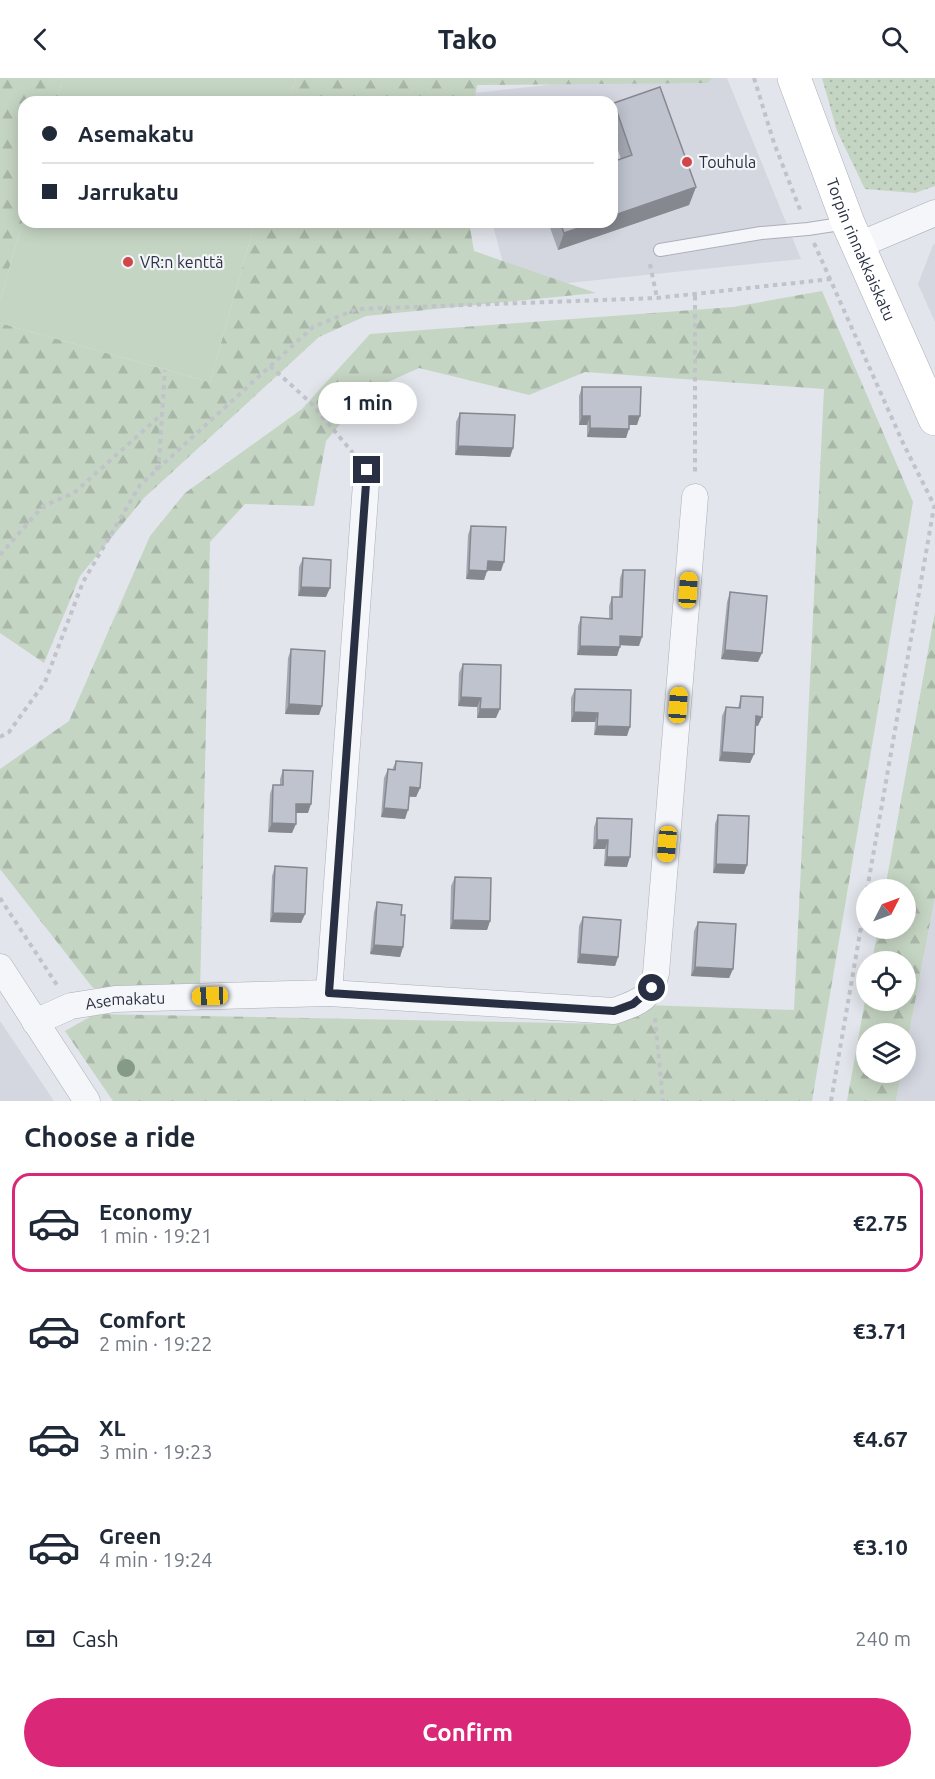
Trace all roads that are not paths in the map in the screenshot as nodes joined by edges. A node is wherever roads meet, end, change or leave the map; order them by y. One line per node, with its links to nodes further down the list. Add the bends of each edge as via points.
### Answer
1 (795, 78): 3 (main road, Torpin rinnakkaiskatu)
2 (935, 213): 3 (street)
3 (853, 234): 4 (lane, via 808,230 761,233); 5 (main road, Torpin rinnakkaiskatu)
4 (660, 250)
5 (935, 419)
6 (367, 470): 9 (street)
7 (695, 497): 9 (street, Asemakatu, via 656,973 649,992 614,1011)
8 (0, 967): 10 (street)
9 (329, 993): 10 (street, Asemakatu, via 115,999 71,1006)
10 (35, 1022): 11 (street)
11 (87, 1101)

